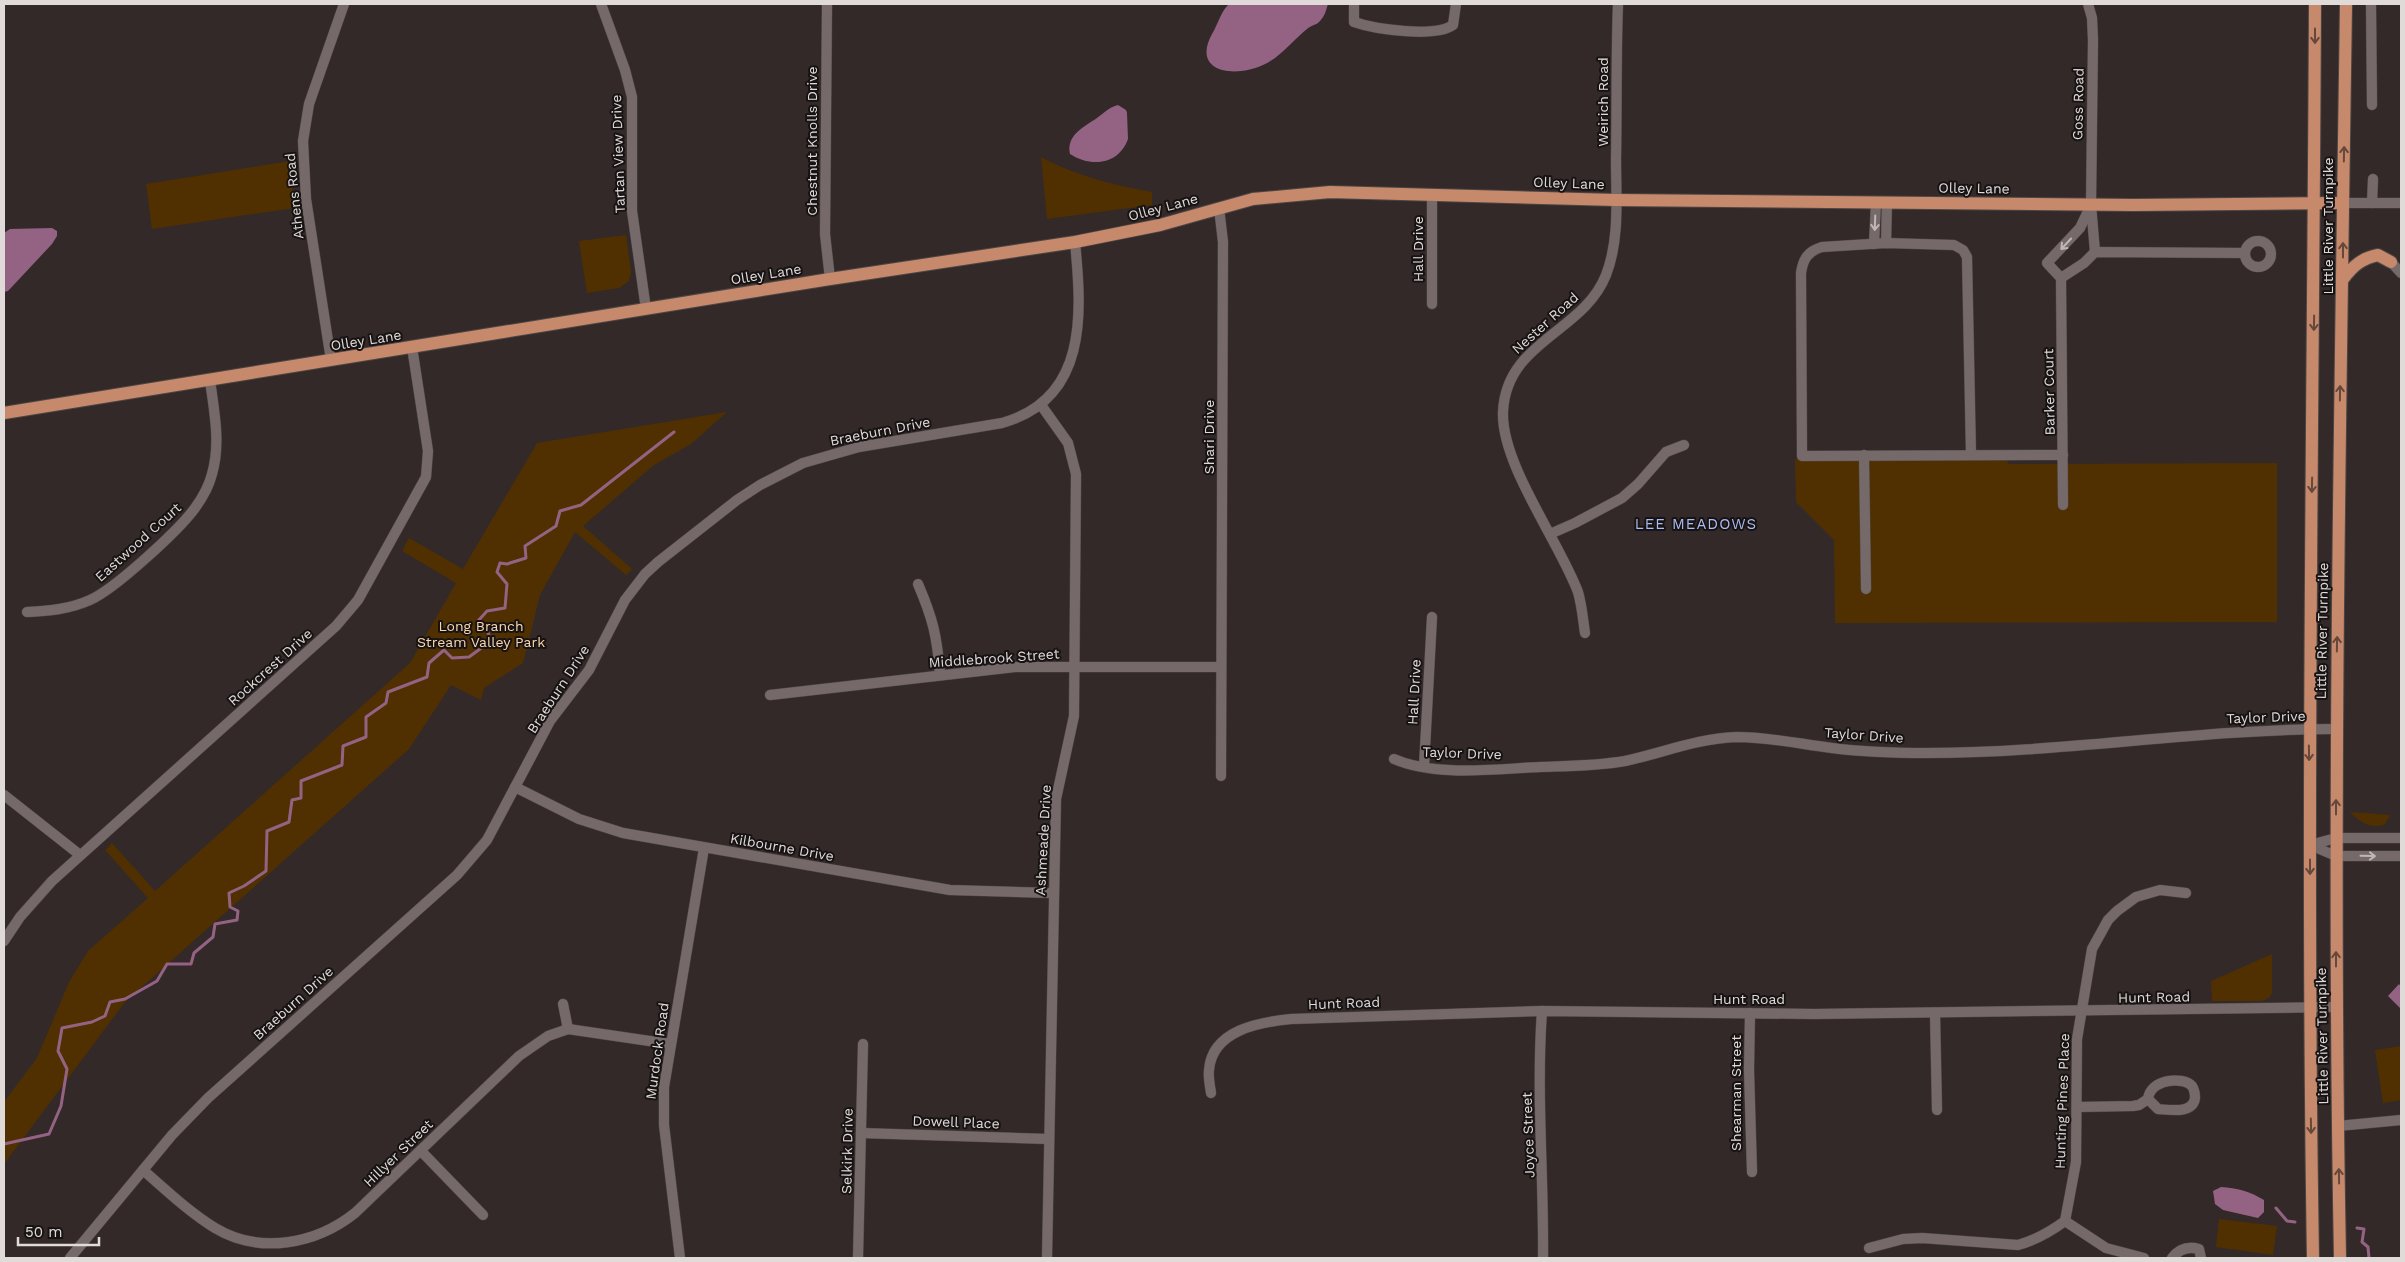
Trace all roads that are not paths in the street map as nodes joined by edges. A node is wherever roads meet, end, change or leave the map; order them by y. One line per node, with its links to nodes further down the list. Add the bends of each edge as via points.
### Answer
1 (344, 4): 35 (street, Athens Road, via 309,104 303,141 306,199)
2 (601, 4): 33 (street, Tartan View Drive, via 626,70 632,97 632,211)
3 (827, 4): 30 (street, Chestnut Knolls Drive, via 826,234)
4 (1354, 4): 5 (street, via 1354,22 1372,28 1434,31 1453,25)
5 (1456, 4)
6 (1618, 4): 14 (street, Weirich Road)
7 (2088, 4): 20 (street, Goss Road, via 2093,40)
8 (2315, 4): 19 (main road, Little River Turnpike, one-way to 19)
9 (2346, 4): 16 (main road, Little River Turnpike, one-way to 9)
10 (2371, 4): 11 (street)
11 (2372, 105)
12 (2372, 179): 17 (street)
13 (1432, 194): 14 (main road, Olley Lane); 21 (main road, Olley Lane, via 1290,194); 32 (street, Hall Drive)
14 (1616, 200): 15 (main road, Olley Lane); 44 (street, Nester Road, via 1612,255 1600,286 1577,315 1525,357 1512,376 1504,400 1503,423 1508,448)
15 (1882, 202): 20 (main road, Olley Lane); 23 (street); 24 (street, one-way to 24)
16 (2343, 203): 17 (street); 19 (main road, Olley Lane); 31 (main road, Little River Turnpike, one-way to 16)
17 (2372, 203): 18 (street)
18 (2401, 203)
19 (2314, 204): 20 (main road, Olley Lane); 54 (main road, Little River Turnpike, one-way to 54)
20 (2091, 205): 25 (street); 29 (street, one-way to 29, via 2080,228 2047,263)
21 (1219, 208): 22 (main road, Olley Lane, via 1160,225); 51 (street, Shari Drive, via 1223,242)
22 (1075, 242): 30 (main road, Olley Lane); 37 (street, Braeburn Drive, via 1076,346 1066,374)
23 (1886, 243): 24 (street); 41 (street, via 1954,245 1966,257)
24 (1874, 244): 40 (street, via 1814,249 1803,261 1801,272 1802,456)
25 (2095, 252): 26 (street); 29 (street)
26 (2245, 254)
27 (2391, 262): 28 (street); 31 (main road, via 2378,255 2365,258)
28 (2401, 273)
29 (2061, 278): 42 (street, Barker Court)
30 (830, 279): 33 (main road, Olley Lane)
31 (2343, 279): 55 (main road, Little River Turnpike, one-way to 31)
32 (1432, 304)
33 (646, 309): 34 (main road, Olley Lane)
34 (412, 347): 35 (main road, Olley Lane); 65 (street, Rockcrest Drive, via 428,451 426,477 358,600 336,626)
35 (331, 360): 36 (main road, Olley Lane)
36 (210, 380): 38 (main road, Olley Lane); 47 (street, Eastwood Court, via 216,458 209,485 194,510 129,572 99,595 78,605)
37 (1041, 405): 50 (street, Ashmeade Drive, via 1068,443 1076,466); 59 (street, Braeburn Drive, via 1002,423 825,455 782,473 738,500 658,562 632,589 589,670 550,721)
38 (4, 413)
39 (1684, 445): 44 (street, via 1666,452 1622,498)
40 (1864, 455): 41 (street); 46 (street)
41 (1971, 455): 42 (street)
42 (2063, 455): 43 (street, Barker Court)
43 (2064, 505)
44 (1550, 534): 49 (street, Nester Road, via 1578,592)
45 (918, 584): 52 (street, via 932,616)
46 (1866, 589)
47 (27, 612)
48 (1432, 617): 57 (street, Hall Drive)
49 (1585, 633)
50 (1075, 666): 51 (street, Middlebrook Street); 52 (street, Middlebrook Street, via 1014,667); 68 (street, Ashmeade Drive, via 1074,716 1056,799)
51 (1221, 667): 58 (street, Shari Drive)
52 (940, 674): 53 (street, Middlebrook Street)
53 (770, 695)
54 (2309, 729): 55 (street, Taylor Drive); 57 (street, Taylor Drive, via 1927,753 1834,748 1771,738 1738,737 1707,740 1624,761 1584,765 1498,769); 63 (main road, Little River Turnpike, one-way to 63)
55 (2336, 729): 61 (main road, Little River Turnpike, one-way to 55)
56 (1394, 759): 57 (street, Taylor Drive)
57 (1424, 767)
58 (1221, 776)
59 (515, 787): 64 (street, Kilbourne Drive, via 599,827); 90 (street, Braeburn Drive, via 487,840 457,875 208,1098)
60 (4, 795): 65 (street)
61 (2336, 838): 62 (street); 63 (street); 66 (main road, Little River Turnpike)
62 (2401, 838)
63 (2310, 845): 66 (street); 73 (main road, Little River Turnpike, one-way to 73)
64 (704, 848): 68 (street, Kilbourne Drive, via 950,890); 79 (street, Murdock Road)
65 (80, 855): 70 (street, Rockcrest Drive, via 36,898)
66 (2336, 856): 67 (street, one-way to 67); 72 (main road, Little River Turnpike, one-way to 66)
67 (2401, 856)
68 (1053, 893): 88 (street, Ashmeade Drive)
69 (2186, 893): 75 (street, Hunting Pines Place, via 2160,890 2145,894 2124,905 2108,920 2092,949)
70 (4, 941)
71 (562, 1004): 78 (street)
72 (2336, 1007): 73 (street, Hunt Road); 86 (main road, Little River Turnpike)
73 (2309, 1008): 75 (street, Hunt Road); 103 (main road, Little River Turnpike, one-way to 103)
74 (1542, 1012): 76 (street, Hunt Road); 81 (street, Hunt Road, via 1291,1018 1253,1024 1236,1032 1216,1051 1208,1071); 99 (street, Joyce Street, via 1539,1050)
75 (2082, 1012): 77 (street, Hunt Road); 83 (street, Hunting Pines Place, via 2077,1039)
76 (1750, 1013): 77 (street, Hunt Road); 91 (street, Shearman Street)
77 (1935, 1013): 84 (street)
78 (568, 1029): 79 (street, Hillyer Street); 89 (street, Hillyer Street, via 531,1046)
79 (670, 1044): 96 (street, Murdock Road, via 664,1087 664,1126)
80 (863, 1044): 87 (street, Selkirk Drive)
81 (1212, 1093)
82 (2148, 1099): 83 (street, via 2133,1106)
83 (2077, 1107): 93 (street, Hunting Pines Place, via 2076,1162)
84 (1937, 1110)
85 (2401, 1120): 86 (street)
86 (2338, 1126): 104 (main road, Little River Turnpike, one-way to 86)
87 (861, 1133): 88 (street, Dowell Place); 97 (street, Selkirk Drive)
88 (1049, 1139): 98 (street, Ashmeade Drive)
89 (421, 1151): 90 (street, Hillyer Street, via 343,1223 313,1237 281,1243 247,1240 217,1229); 92 (street)
90 (143, 1170): 95 (street, Braeburn Drive)
91 (1752, 1172)
92 (483, 1216)
93 (2065, 1221): 94 (street, via 2051,1232 2018,1245 1922,1238 1903,1239); 100 (street, via 2106,1248)
94 (1869, 1248)
95 (70, 1258)
96 (680, 1258)
97 (858, 1258)
98 (1047, 1258)
99 (1543, 1258)
100 (2144, 1258)
101 (2172, 1258): 102 (street, via 2180,1250 2194,1247 2199,1249)
102 (2201, 1258)
103 (2313, 1258)
104 (2340, 1258)

